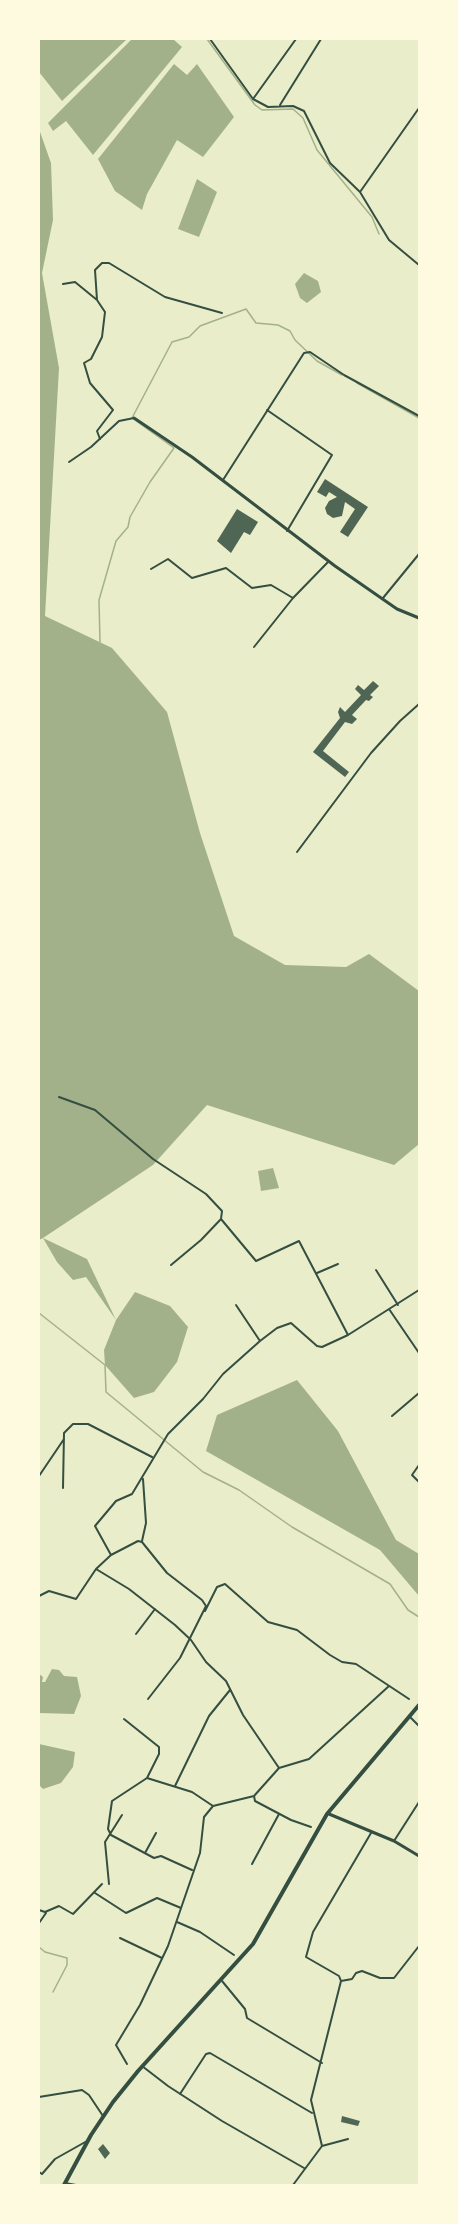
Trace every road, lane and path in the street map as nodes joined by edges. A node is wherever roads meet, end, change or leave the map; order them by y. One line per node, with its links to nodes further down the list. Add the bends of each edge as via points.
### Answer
1 (210, 39): 4 (street)
2 (296, 39): 4 (street)
3 (321, 39): 5 (street)
4 (253, 99): 5 (street, via 268,107)
5 (279, 106): 7 (street, via 304,111 330,163)
6 (419, 108): 7 (street)
7 (360, 192): 9 (street, via 389,240)
8 (419, 258): 9 (street)
9 (418, 264)
10 (63, 284): 11 (street, via 75,282)
11 (97, 300): 12 (street, via 95,270 102,263 109,263 165,297); 16 (street, via 105,312 105,324 94,352 84,363 90,383 113,410 97,431)
12 (222, 313)
13 (267, 410): 14 (street, via 305,353 310,352); 18 (street); 19 (street, via 332,455)
14 (419, 416)
15 (134, 418): 16 (street, via 119,421); 18 (main road)
16 (100, 439): 17 (street)
17 (69, 462)
18 (223, 480): 19 (main road)
19 (288, 531): 21 (main road)
20 (419, 554): 24 (street)
21 (329, 561): 23 (street); 24 (main road)
22 (151, 568): 23 (street, via 168,560 192,578 226,568 252,588 272,585)
23 (293, 598): 26 (street)
24 (383, 599): 25 (main road)
25 (419, 618)
26 (254, 647)
27 (419, 704): 28 (street, via 371,753)
28 (297, 852)
29 (59, 1097): 30 (street, via 95,1110 153,1159 206,1194 222,1211)
30 (221, 1219): 32 (street); 34 (street, via 256,1261 298,1241)
31 (338, 1264): 34 (street)
32 (171, 1265)
33 (376, 1270): 37 (street)
34 (317, 1273): 39 (street)
35 (419, 1290): 37 (street)
36 (236, 1305): 40 (street)
37 (398, 1305): 38 (street)
38 (389, 1309): 39 (street); 41 (street)
39 (348, 1335): 40 (street, via 320,1347 291,1323)
40 (260, 1341): 47 (street, via 223,1374)
41 (419, 1353)
42 (419, 1359): 43 (street)
43 (419, 1365)
44 (419, 1393): 45 (street)
45 (392, 1416)
46 (64, 1439): 47 (street, via 68,1427 88,1424); 49 (street); 52 (street)
47 (152, 1457): 50 (street)
48 (419, 1465): 51 (street, via 412,1475)
49 (39, 1476)
50 (143, 1479): 53 (street, via 146,1523); 54 (street, via 132,1494 114,1503 95,1526)
51 (419, 1482)
52 (63, 1488)
53 (142, 1542): 54 (street); 58 (street, via 168,1574 202,1600)
54 (111, 1555): 55 (street)
55 (96, 1569): 56 (street, via 76,1599 49,1592); 57 (street)
56 (39, 1596)
57 (155, 1609): 59 (street); 60 (street)
58 (205, 1611): 60 (street); 61 (street, via 217,1587 225,1584 268,1622 297,1629 330,1655 356,1664)
59 (136, 1634)
60 (190, 1640): 62 (street, via 206,1662 223,1676); 63 (street)
61 (389, 1686): 64 (street); 69 (street, via 309,1759)
62 (230, 1690): 69 (street); 71 (street, via 209,1716)
63 (148, 1699)
64 (409, 1699)
65 (419, 1705): 66 (highway)
66 (410, 1717): 68 (street); 76 (highway)
67 (124, 1719): 70 (street, via 159,1747)
68 (419, 1726)
69 (279, 1768): 72 (street)
70 (147, 1778): 71 (street); 81 (street, via 114,1798 108,1829)
71 (175, 1786): 74 (street)
72 (254, 1796): 74 (street); 75 (street, via 256,1802)
73 (419, 1802): 82 (street)
74 (213, 1806): 86 (street, via 203,1819 203,1839)
75 (279, 1814): 78 (street); 85 (street)
76 (329, 1814): 80 (main road); 99 (highway, via 253,1944)
77 (122, 1815): 81 (street)
78 (311, 1827)
79 (156, 1833): 83 (street)
80 (371, 1833): 82 (main road); 100 (street, via 313,1932 306,1957)
81 (111, 1835): 83 (street); 88 (street, via 105,1842)
82 (394, 1841): 84 (main road)
83 (145, 1853): 86 (street)
84 (419, 1856)
85 (252, 1864)
86 (193, 1870): 90 (street)
87 (102, 1884): 89 (street)
88 (109, 1884)
89 (95, 1893): 90 (street, via 126,1913 157,1898); 92 (street, via 73,1914 59,1906)
90 (181, 1908): 93 (street)
91 (39, 1910): 92 (street)
92 (48, 1911): 94 (street)
93 (177, 1922): 97 (street); 98 (street)
94 (39, 1923)
95 (120, 1938): 98 (street)
96 (419, 1946): 100 (street, via 394,1978 362,1971)
97 (234, 1955)
98 (162, 1958): 102 (street, via 116,2045)
99 (222, 1981): 101 (street, via 245,2009 247,2018); 103 (highway)
100 (341, 1981): 101 (street)
101 (322, 2063): 106 (street, via 313,2090)
102 (127, 2064)
103 (142, 2066): 104 (street); 107 (highway)
104 (180, 2094): 106 (street, via 210,2053); 111 (street)
105 (39, 2097): 107 (street, via 82,2090)
106 (312, 2113): 110 (street)
107 (103, 2116): 109 (highway)
108 (348, 2139): 110 (street)
109 (87, 2141): 112 (street, via 55,2159 42,2174); 113 (highway)
110 (322, 2146): 111 (street)
111 (304, 2168): 115 (street)
112 (39, 2172)
113 (65, 2184): 114 (street)
114 (76, 2185)
115 (293, 2185)

